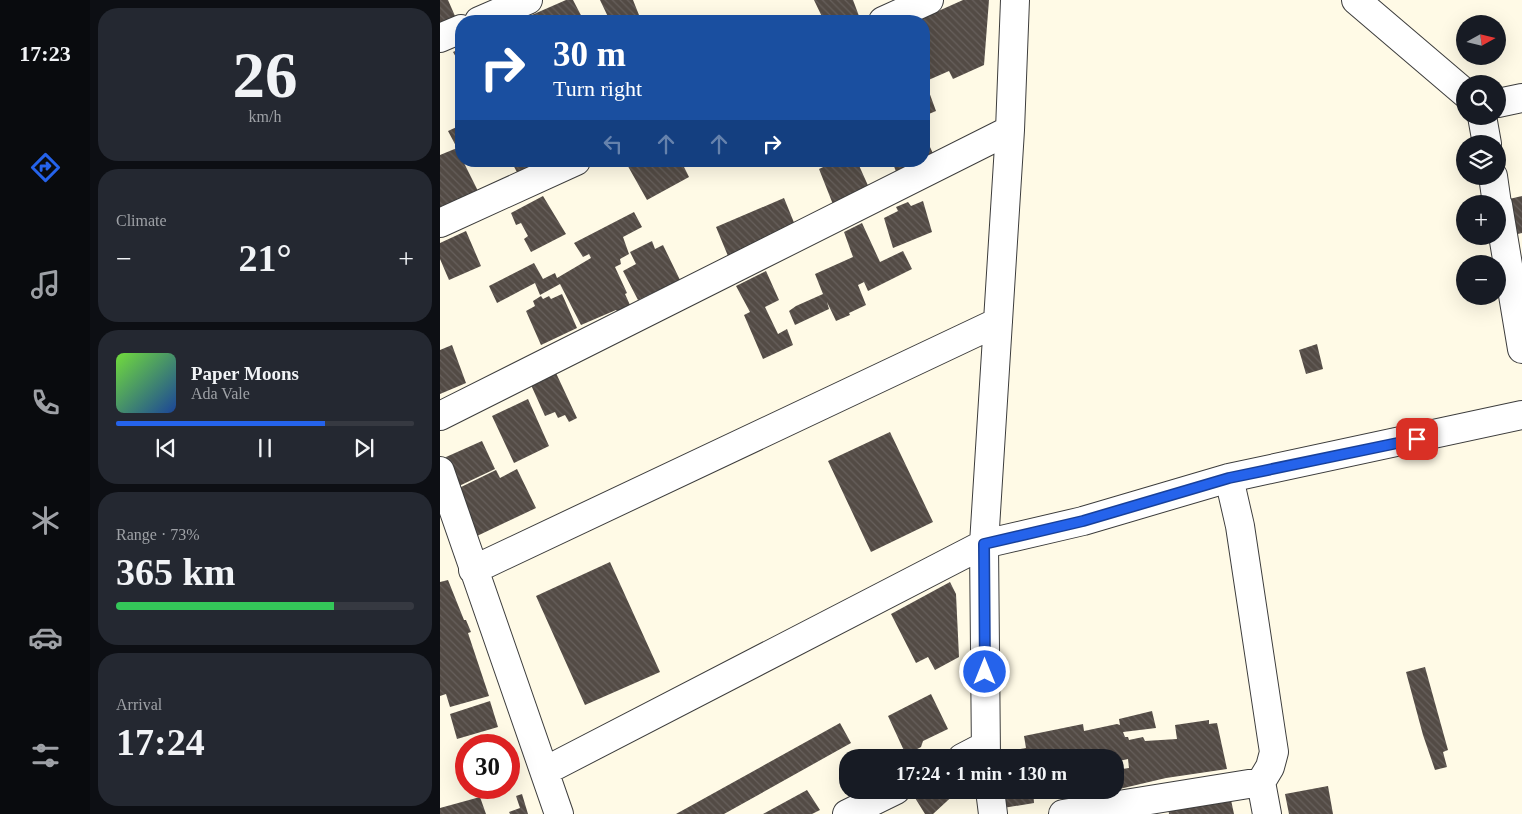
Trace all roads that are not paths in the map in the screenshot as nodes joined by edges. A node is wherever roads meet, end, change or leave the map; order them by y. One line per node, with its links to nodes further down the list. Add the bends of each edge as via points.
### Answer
1 (528, 0): 5 (street)
2 (929, 0): 6 (street)
3 (1015, 0): 12 (street)
4 (1356, 0): 9 (street)
5 (493, 15)
6 (896, 15)
7 (455, 32): 8 (street)
8 (440, 38)
9 (1456, 85)
10 (1522, 98): 11 (street)
11 (1506, 101)
12 (1010, 130): 17 (street); 20 (street)
13 (563, 167): 14 (street)
14 (440, 223)
15 (1506, 233): 16 (street)
16 (1514, 257): 18 (street)
17 (998, 322): 23 (street); 24 (street)
18 (1522, 349)
19 (1522, 415): 22 (street)
20 (440, 416)
21 (440, 471): 24 (street)
22 (1229, 478): 23 (street, via 1083,521); 27 (street, via 1240,526 1274,752 1268,773)
23 (984, 544): 25 (street); 26 (street)
24 (473, 570): 26 (street)
25 (978, 749)
26 (545, 772): 30 (street)
27 (1261, 782): 33 (street); 34 (street)
28 (878, 799): 31 (street)
29 (991, 799): 32 (street)
30 (559, 814)
31 (847, 814)
32 (993, 814)
33 (1063, 814)
34 (1267, 814)

